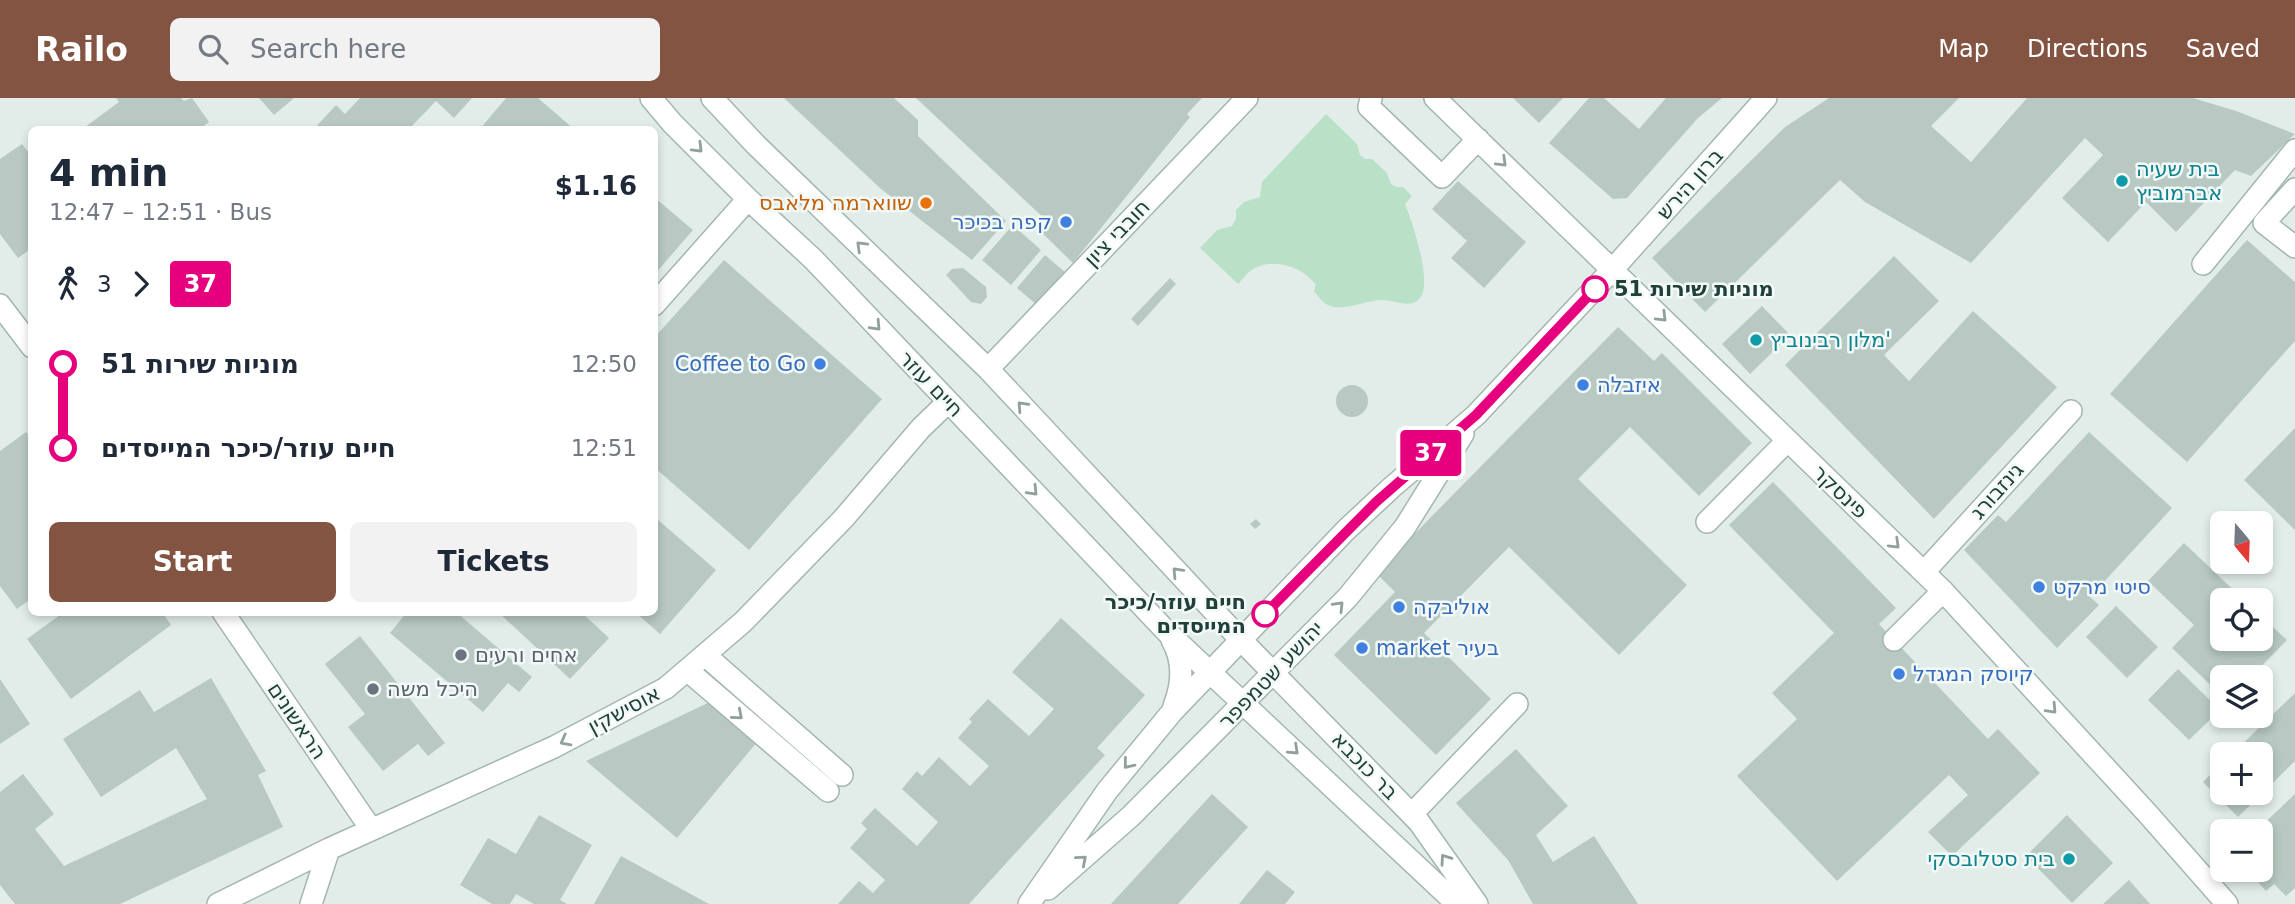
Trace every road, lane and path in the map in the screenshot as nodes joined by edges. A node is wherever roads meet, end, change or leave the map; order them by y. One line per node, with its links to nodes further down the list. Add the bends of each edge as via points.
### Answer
1 (651, 98): 10 (street, חיים עוזר, one-way to 10)
2 (712, 98): 17 (street, one-way to 2)
3 (1247, 98): 17 (street, חובבי ציון)
4 (1371, 98): 7 (street, via 1369,107 1442,177)
5 (1434, 98): 7 (street, פינסקר)
6 (1766, 98): 13 (street, ברון הירש)
7 (1478, 139): 13 (street, פינסקר, one-way to 13)
8 (2295, 150): 12 (street)
9 (2295, 189): 11 (street, via 2264,223)
10 (748, 199): 14 (street); 18 (street, חיים עוזר, one-way to 18, via 813,259)
11 (2295, 247)
12 (2203, 264)
13 (1613, 269): 20 (street, יהושע שטמפפר); 21 (street, פינסקר, one-way to 21)
14 (658, 300)
15 (0, 305): 16 (street)
16 (28, 342)
17 (988, 369): 27 (street, one-way to 17)
18 (948, 402): 26 (street, חיים עוזר, one-way to 26); 29 (street, אוסישקין, via 835,528)
19 (2071, 411): 23 (street, גינזבורג)
20 (1476, 415): 27 (street, יהושע שטמפפר, via 1355,522); 32 (street, יהושע שטמפפר, one-way to 20, via 1374,567)
21 (1787, 441): 22 (street); 23 (street, פינסקר, one-way to 23)
22 (1707, 522)
23 (1924, 572): 24 (street, פינסקר)
24 (1943, 591): 28 (street); 44 (street, פינסקר, one-way to 44)
25 (226, 616): 37 (street, הראשונים)
26 (1167, 632): 31 (street, חיים עוזר); 35 (street, via 1181,665)
27 (1241, 640): 31 (street, יהושע שטמפפר); 32 (street, בר כוכבא)
28 (1894, 640)
29 (705, 654): 30 (street, אוסישקין); 30 (street, one-way to 29, via 835,783)
30 (687, 670): 37 (street, אוסישקין, one-way to 37, via 666,688 554,747)
31 (1210, 671): 33 (street, בר כוכבא); 35 (street, יהושע שטמפפר)
32 (1274, 672): 33 (street, יהושע שטמפפר); 36 (street, בר כוכבא)
33 (1244, 703): 41 (street, יהושע שטמפפר, one-way to 33, via 1131,816); 42 (street, בר כוכבא, one-way to 42)
34 (1517, 704): 36 (street)
35 (1172, 712): 41 (street, יהושע שטמפפר, one-way to 41, via 1107,791)
36 (1412, 814): 43 (street, בר כוכבא, one-way to 36)
37 (371, 829): 38 (street, אוסישקין)
38 (329, 849): 39 (street, אוסישקין); 40 (street)
39 (218, 904)
40 (311, 904)
41 (1030, 904)
42 (1457, 904)
43 (1477, 904)
44 (2227, 904)

